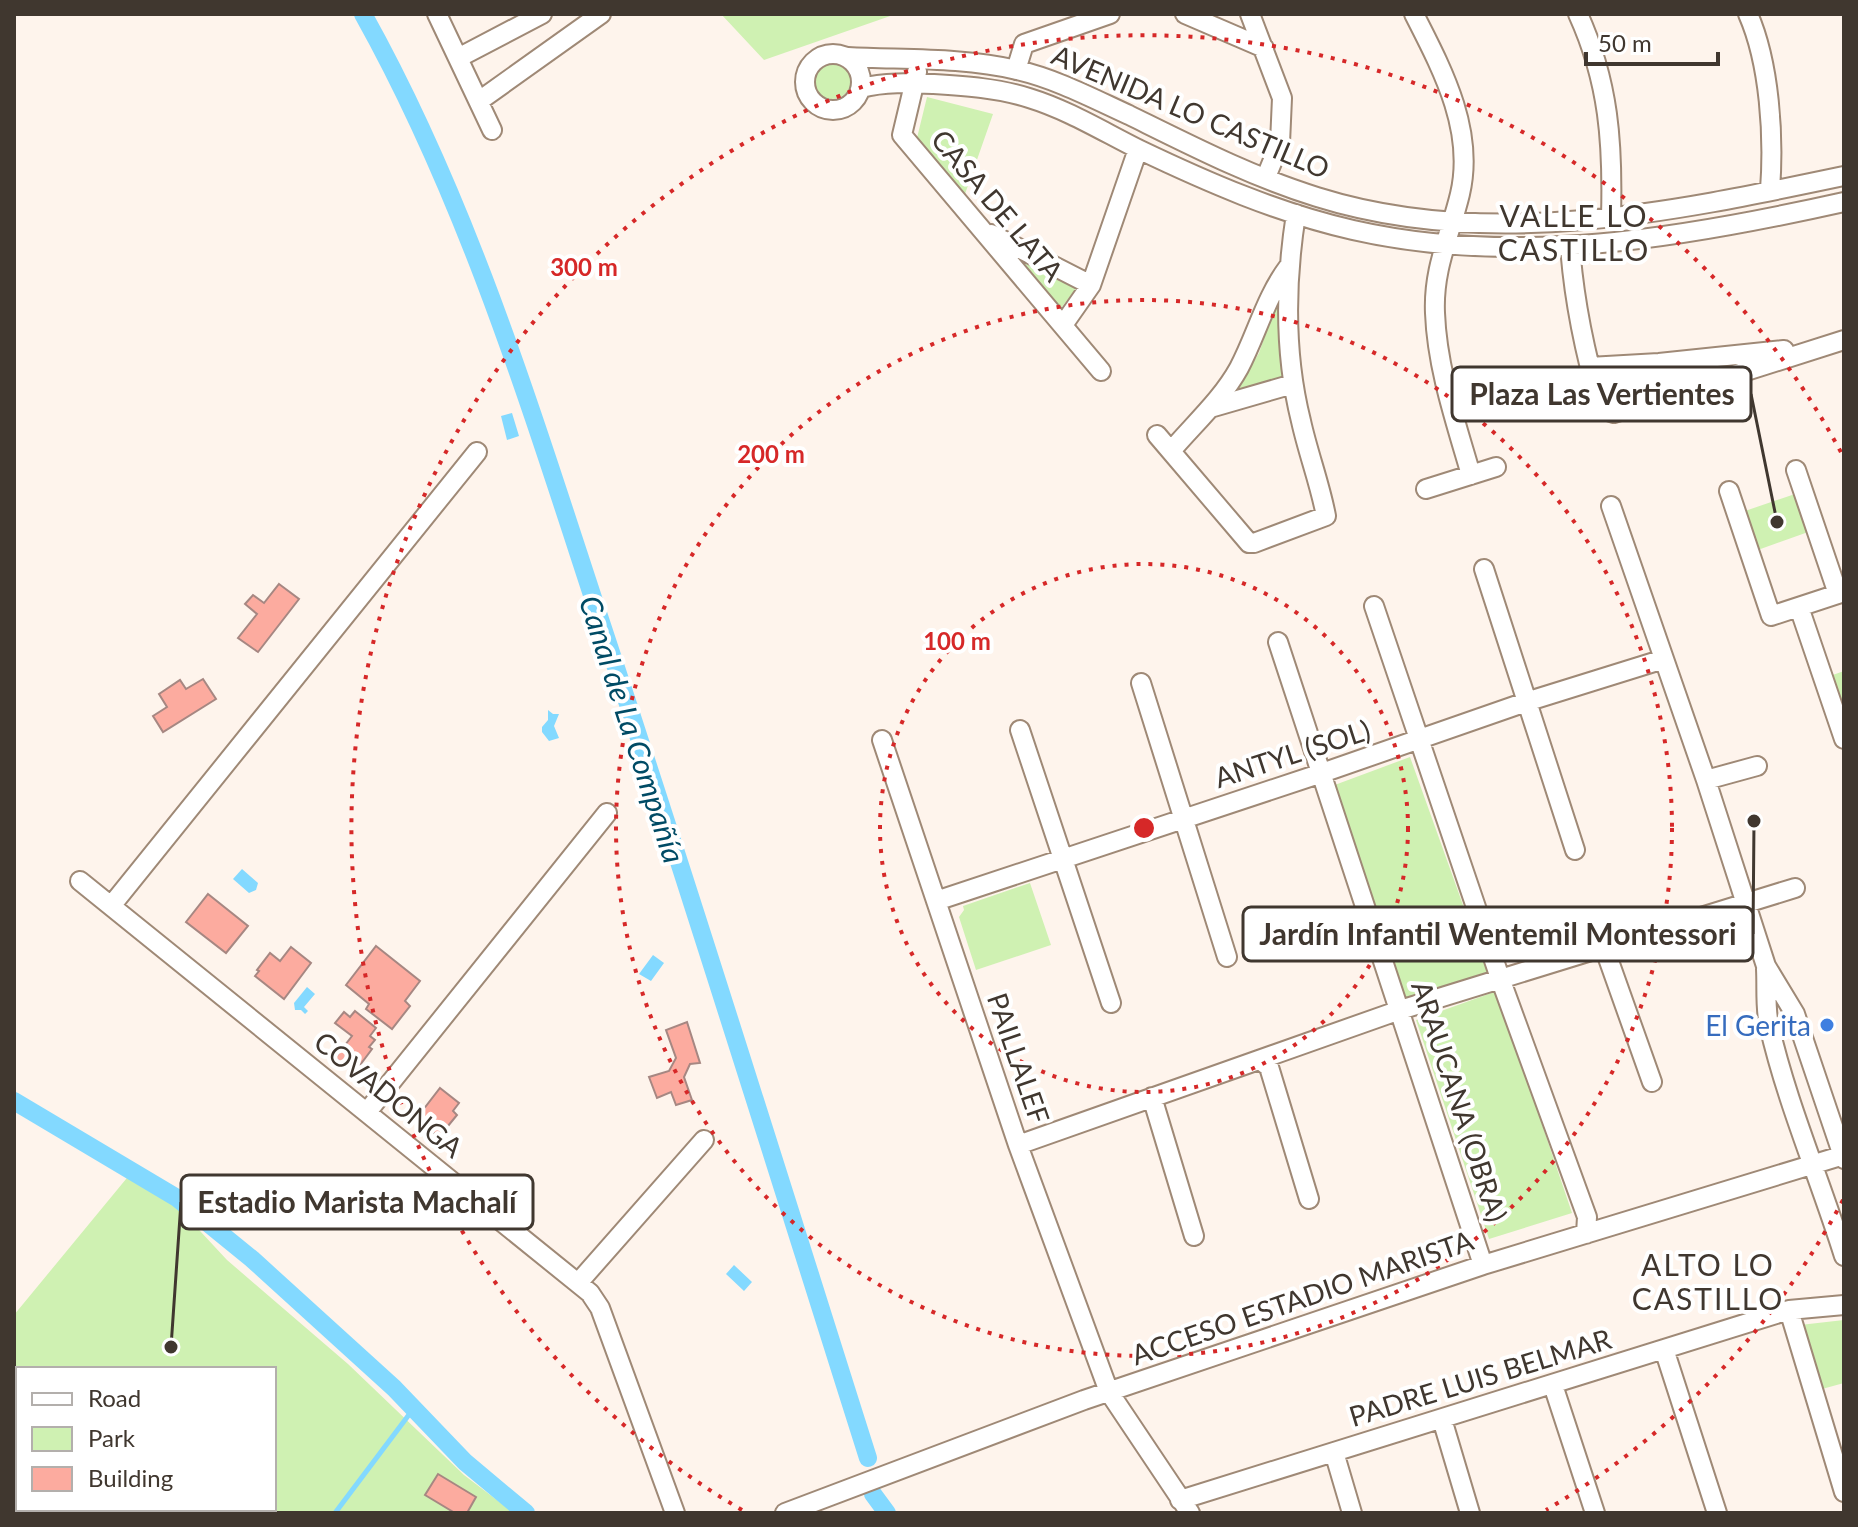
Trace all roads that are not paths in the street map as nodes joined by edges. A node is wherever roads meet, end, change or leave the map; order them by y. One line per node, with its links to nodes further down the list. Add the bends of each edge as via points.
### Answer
1 (437, 14): 12 (street)
2 (542, 14): 12 (street)
3 (601, 14): 17 (street)
4 (1110, 14): 14 (street, via 1024,44)
5 (1185, 14): 10 (street)
6 (1250, 14): 10 (street)
7 (1414, 14): 27 (street, via 1449,89 1464,145 1461,193)
8 (1578, 14): 25 (street, via 1606,100 1612,142)
9 (1748, 14): 22 (street, via 1759,45 1768,106)
10 (1264, 48): 21 (street, via 1282,98 1283,121)
11 (848, 57): 13 (street, AVENIDA LO CASTILLO); 16 (street, via 859,70); 16 (street, AVENIDA LO CASTILLO, via 830,54 813,62 806,89 816,104 834,110 851,104)
12 (458, 58): 17 (street)
13 (919, 60): 14 (street, AVENIDA LO CASTILLO); 15 (street, CASA DE LATA)
14 (1016, 70): 21 (street, AVENIDA LO CASTILLO, via 1054,81)
15 (914, 83): 16 (street, AVENIDA LO CASTILLO); 19 (street, AVENIDA LO CASTILLO, via 1028,97); 26 (street, CASA DE LATA, via 902,135)
16 (861, 88)
17 (479, 101): 18 (street)
18 (492, 130)
19 (1138, 149): 24 (street, AVENIDA LO CASTILLO); 30 (street)
20 (1844, 176): 22 (street, AVENIDA LO CASTILLO)
21 (1266, 177): 27 (street, AVENIDA LO CASTILLO, via 1317,197 1417,218)
22 (1770, 190): 25 (street, AVENIDA LO CASTILLO)
23 (1844, 202): 28 (street, AVENIDA LO CASTILLO, via 1674,235)
24 (1296, 214): 27 (street, AVENIDA LO CASTILLO, via 1352,230); 29 (street)
25 (1611, 217): 27 (street, AVENIDA LO CASTILLO)
26 (981, 229): 30 (street); 31 (street, CASA DE LATA)
27 (1447, 232): 28 (street, AVENIDA LO CASTILLO, via 1490,247); 42 (street, via 1437,272 1435,314 1445,386)
28 (1570, 246): 33 (street, via 1574,298)
29 (1290, 265): 35 (street, via 1287,318); 36 (street, via 1271,292 1229,385)
30 (1091, 285): 31 (street)
31 (1063, 325): 34 (street, CASA DE LATA)
32 (1843, 341): 33 (street); 33 (street, via 1614,413 1600,405)
33 (1589, 367)
34 (1101, 371)
35 (1293, 384): 36 (street); 38 (street, via 1324,517 1249,543)
36 (1210, 408): 38 (street)
37 (1157, 435): 38 (street)
38 (1171, 451)
39 (477, 452): 69 (street)
40 (1496, 467): 42 (street)
41 (1796, 470): 47 (street)
42 (1471, 475): 43 (street)
43 (1426, 489)
44 (1729, 491): 49 (street, via 1771,616)
45 (1611, 506): 51 (street)
46 (1484, 569): 53 (street)
47 (1841, 593): 49 (street)
48 (1374, 606): 57 (street)
49 (1799, 607): 55 (street)
50 (1278, 642): 59 (street, ARAUCANA (OBRA))
51 (1664, 659): 53 (street, ANTYL (SOL)); 60 (street)
52 (1141, 683): 62 (street)
53 (1526, 702): 57 (street, ANTYL (SOL)); 63 (street)
54 (1020, 730): 64 (street)
55 (1844, 739)
56 (882, 740): 67 (street, PAILLALEF)
57 (1419, 740): 59 (street, ANTYL (SOL)); 73 (street)
58 (1757, 766): 60 (street)
59 (1322, 773): 62 (street, ANTYL (SOL)); 75 (street, ARAUCANA (OBRA))
60 (1706, 780): 68 (street)
61 (607, 813): 79 (street)
62 (1184, 818): 64 (street, ANTYL (SOL)); 71 (street)
63 (1575, 850)
64 (1062, 859): 67 (street, ANTYL (SOL)); 74 (street)
65 (80, 881): 69 (street, COVADONGA)
66 (1795, 888): 68 (street)
67 (936, 901): 81 (street, PAILLALEF)
68 (1745, 902): 70 (street); 72 (street)
69 (111, 906): 79 (street, COVADONGA)
70 (1604, 947): 73 (street); 77 (street)
71 (1227, 957)
72 (1766, 966): 82 (street, via 1795,1014); 83 (street, via 1769,1022)
73 (1500, 978): 75 (street); 85 (street, via 1587,1217)
74 (1111, 1003)
75 (1400, 1010): 76 (street); 88 (street, ARAUCANA (OBRA))
76 (1260, 1060): 78 (street); 84 (street, via 1269,1067)
77 (1652, 1082)
78 (1152, 1097): 81 (street); 86 (street)
79 (367, 1112): 89 (street, COVADONGA)
80 (704, 1140): 89 (street)
81 (1018, 1145): 94 (street, PAILLALEF)
82 (1844, 1157): 83 (street, ACCESO ESTADIO MARISTA)
83 (1814, 1165): 85 (street, ACCESO ESTADIO MARISTA); 87 (street)
84 (1309, 1199)
85 (1586, 1234): 88 (street, ACCESO ESTADIO MARISTA)
86 (1194, 1236)
87 (1844, 1256)
88 (1483, 1265): 94 (street, ACCESO ESTADIO MARISTA)
89 (578, 1283): 99 (street, COVADONGA, via 600,1308)
90 (1844, 1305): 91 (street, PADRE LUIS BELMAR)
91 (1789, 1310): 92 (street, PADRE LUIS BELMAR); 97 (street)
92 (1664, 1349): 93 (street, PADRE LUIS BELMAR); 104 (street)
93 (1553, 1385): 95 (street, PADRE LUIS BELMAR); 103 (street)
94 (1109, 1392): 98 (street, PAILLALEF); 100 (street, ACCESO ESTADIO MARISTA)
95 (1442, 1419): 96 (street, PADRE LUIS BELMAR); 102 (street)
96 (1334, 1452): 98 (street, PADRE LUIS BELMAR); 101 (street)
97 (1844, 1492)
98 (1185, 1506)
99 (675, 1513)
100 (785, 1513)
101 (1352, 1513)
102 (1470, 1513)
103 (1595, 1513)
104 (1717, 1513)

